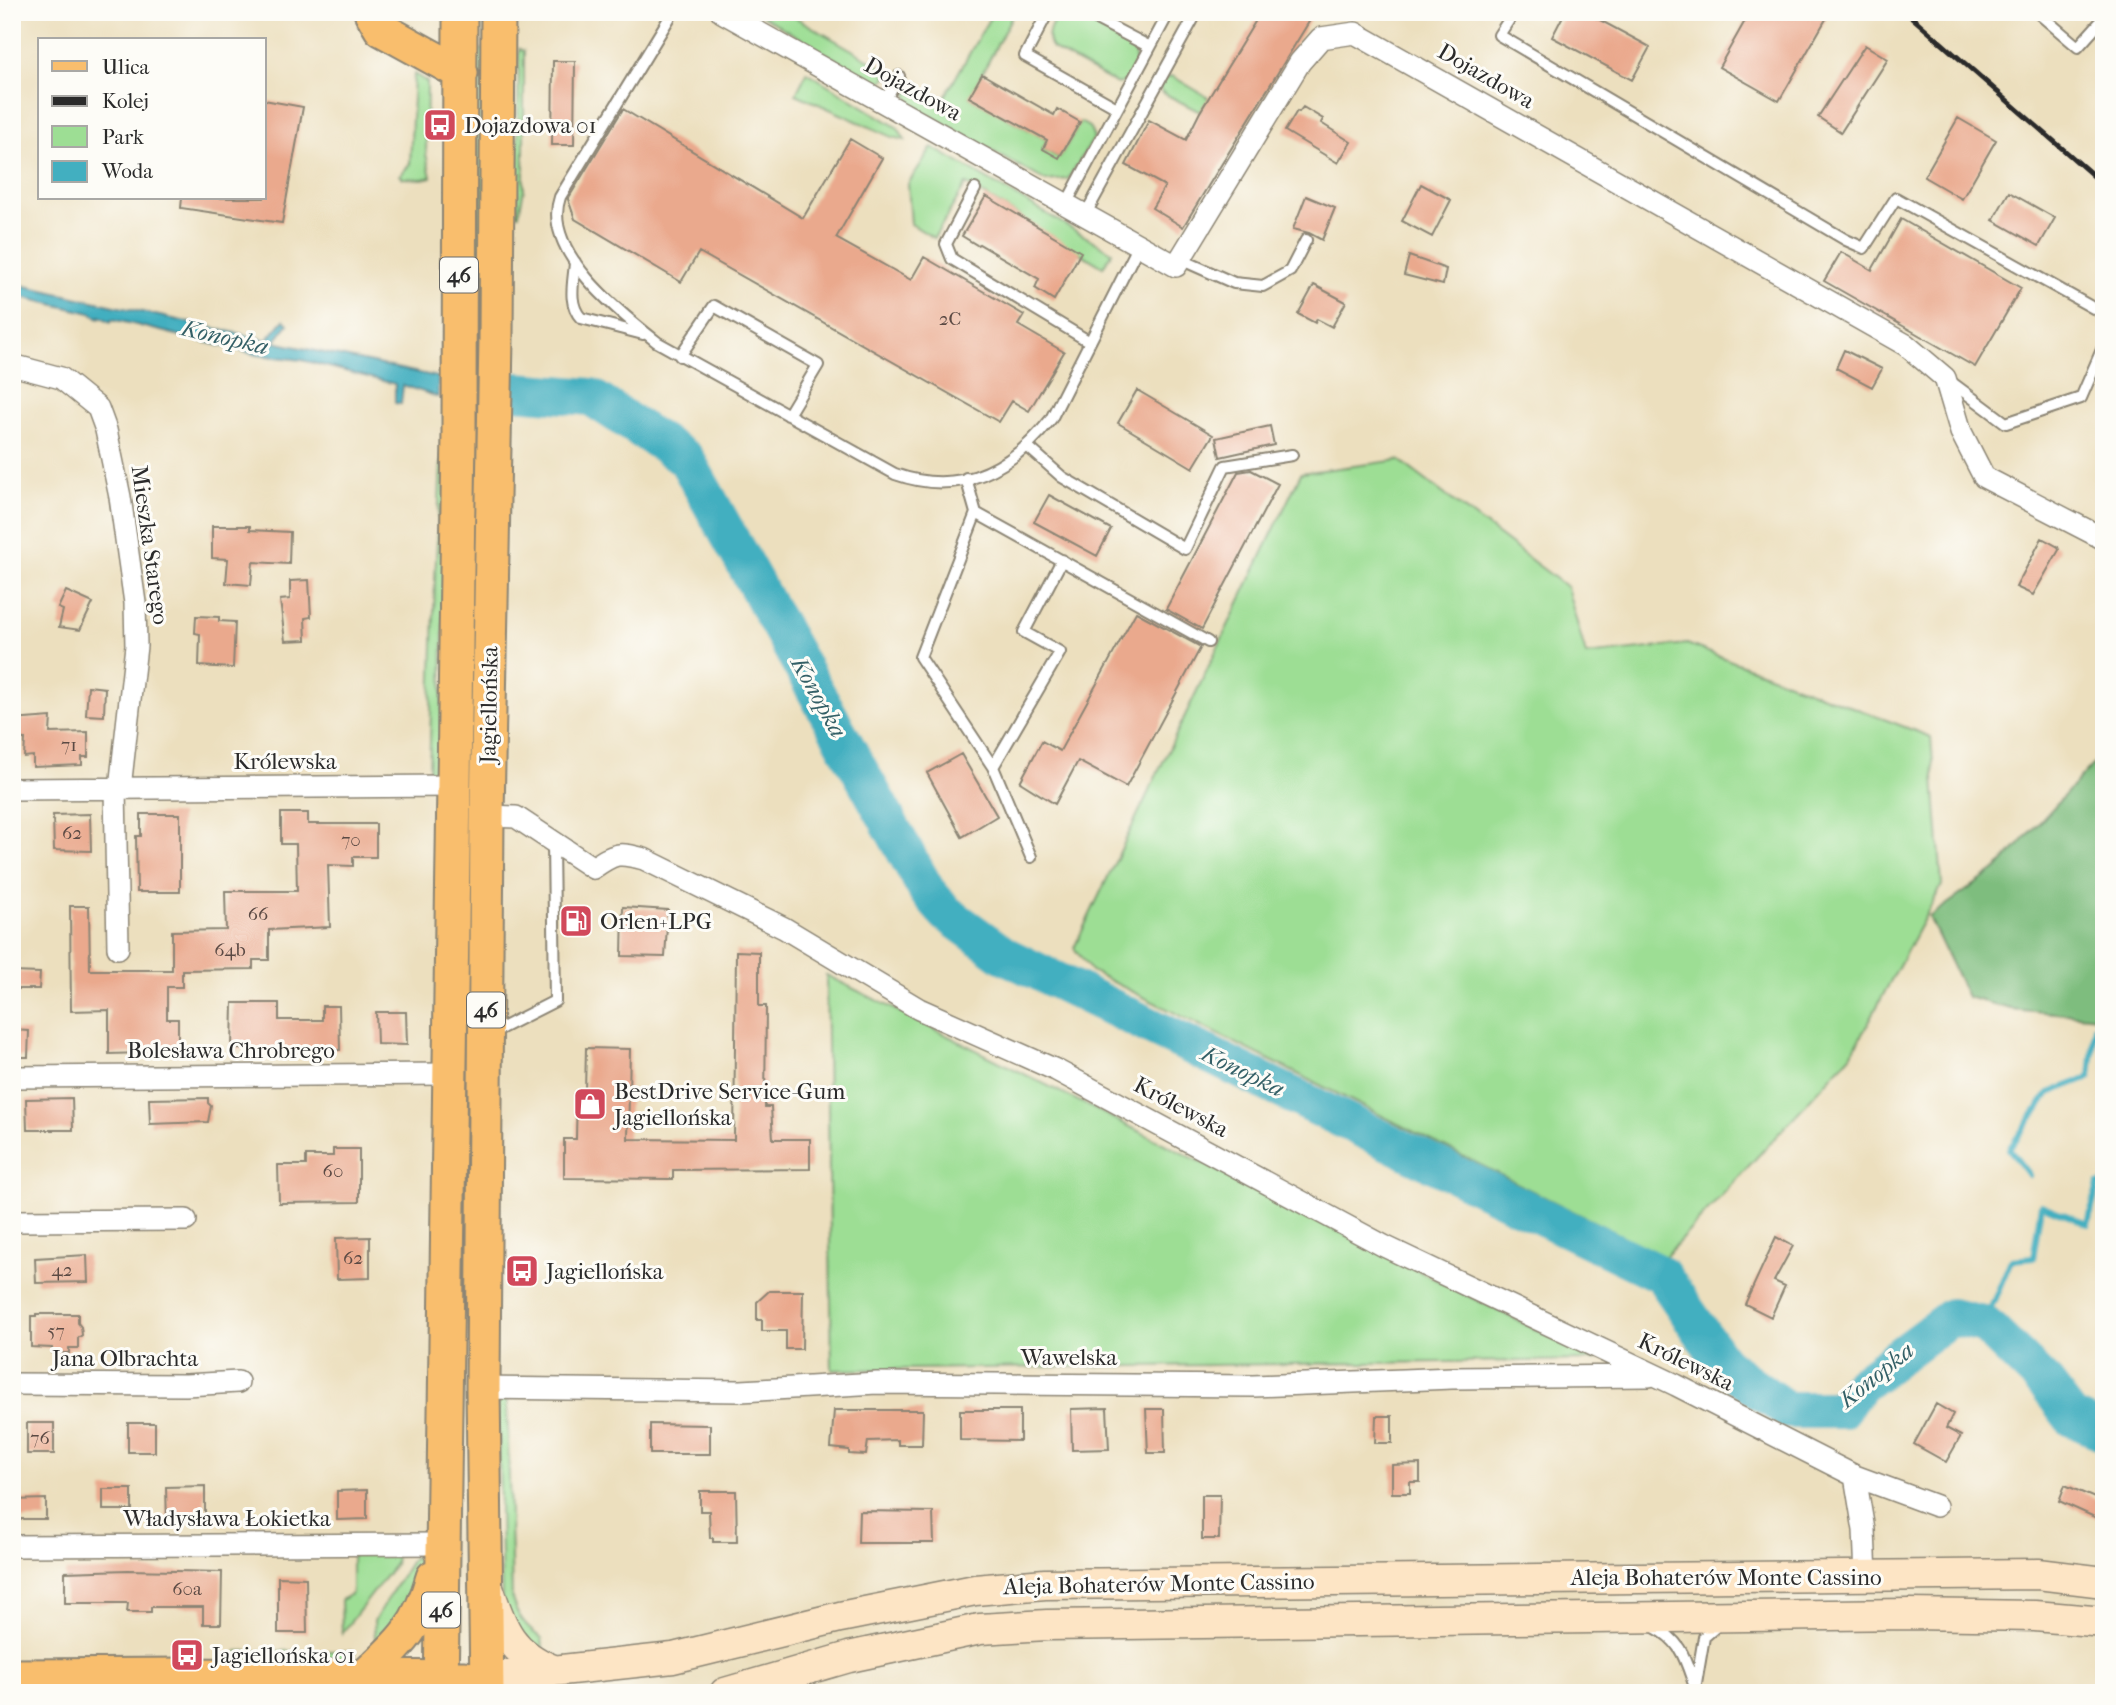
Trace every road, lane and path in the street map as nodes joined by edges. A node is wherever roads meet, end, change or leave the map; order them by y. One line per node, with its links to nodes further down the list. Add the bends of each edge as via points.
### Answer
1 (460, 12): 16 (main road, Jagiellońska / 46)
2 (498, 12): 46 (main road, Jagiellońska / 46)
3 (673, 12): 26 (lane, via 560,197 556,209 559,233)
4 (722, 12): 18 (street, Dojazdowa)
5 (1048, 12): 19 (lane, via 1025,56)
6 (1083, 12): 15 (lane)
7 (1197, 12): 22 (lane)
8 (1514, 12): 27 (lane, via 1499,35 1846,240 1864,248 1896,198)
9 (1685, 12): 10 (lane)
10 (1704, 12)
11 (2037, 12): 14 (lane, via 2078,47)
12 (376, 13): 16 (main road, via 381,29)
13 (1166, 18): 15 (lane)
14 (2104, 18)
15 (1150, 47): 19 (lane)
16 (461, 73): 43 (main road, Jagiellońska / 46)
17 (899, 76): 18 (lane)
18 (884, 103): 21 (street, Dojazdowa)
19 (1117, 108): 21 (lane)
20 (975, 189): 29 (lane, via 946,244 952,259)
21 (1066, 204): 22 (street, Dojazdowa)
22 (1085, 215): 24 (street, Dojazdowa)
23 (1306, 240): 25 (lane, via 1290,271 1263,286 1234,283)
24 (1139, 245): 25 (street, Dojazdowa, via 1176,266); 29 (lane)
25 (1180, 260): 33 (street, Dojazdowa, via 1300,62 1321,38 1355,33 1906,345)
26 (575, 262): 28 (lane); 28 (lane, via 572,297 582,318)
27 (2104, 314)
28 (649, 336): 31 (lane)
29 (1090, 342): 35 (lane, via 1051,419)
30 (2104, 345): 33 (lane, via 2081,398 2006,424)
31 (680, 355): 34 (lane); 34 (lane, via 714,306 818,365)
32 (12, 365): 44 (street, Mieszka Starego, via 61,378 98,408 106,430 120,496 136,620)
33 (1945, 378): 39 (street, via 1961,432 1984,477)
34 (788, 415): 37 (lane, via 904,477 935,483)
35 (1027, 446): 36 (lane, via 1062,477 1185,549 1225,466); 37 (lane, via 999,468)
36 (1292, 455)
37 (966, 478): 38 (lane)
38 (976, 513): 40 (lane); 42 (lane, via 920,657)
39 (2104, 539)
40 (1062, 560): 41 (lane); 42 (lane, via 1024,632 1060,652)
41 (1208, 642)
42 (993, 767): 48 (lane)
43 (454, 786): 44 (street, Królewska); 51 (main road, Jagiellońska / 46)
44 (118, 788): 45 (street, Królewska); 49 (street)
45 (12, 789)
46 (486, 816): 47 (street, Królewska, via 516,817); 50 (main road, Jagiellońska / 46)
47 (553, 842): 50 (lane, via 555,1001); 55 (street, Królewska, via 593,868 613,855 644,859 784,928 919,1009 1056,1070 1384,1246)
48 (1031, 857)
49 (118, 948)
50 (486, 1035): 58 (main road, Jagiellońska / 46)
51 (450, 1074): 52 (street, Bolesława Chrobrego); 61 (main road, Jagiellońska / 46)
52 (12, 1077)
53 (186, 1220): 54 (street)
54 (12, 1221)
55 (1655, 1376): 58 (street, Wawelska, via 1252,1386 877,1383 741,1391); 59 (street, Królewska)
56 (238, 1382): 57 (street, Jana Olbrachta)
57 (12, 1384)
58 (483, 1388): 65 (main road, Jagiellońska / 46)
59 (1855, 1476): 60 (street, Królewska); 63 (street)
60 (1936, 1506)
61 (442, 1544): 62 (street, Władysława Łokietka); 71 (main road, via 417,1620); 72 (main road, Jagiellońska / 46)
62 (12, 1546)
63 (1866, 1576): 64 (main road, Aleja Bohaterów Monte Cassino, via 2038,1574); 69 (main road, Aleja Bohaterów Monte Cassino, via 1045,1584 975,1590 854,1614 673,1658)
64 (2104, 1583)
65 (487, 1587): 69 (main road, via 512,1644); 73 (main road, Jagiellońska / 46)
66 (1735, 1618): 67 (main road, Aleja Bohaterów Monte Cassino); 67 (lane, via 1715,1626 1704,1637 1695,1687 1681,1648 1669,1634); 68 (main road, Aleja Bohaterów Monte Cassino, via 2035,1616)
67 (1639, 1619): 74 (main road, Aleja Bohaterów Monte Cassino, via 980,1629 849,1657)
68 (2104, 1622)
69 (553, 1671): 73 (main road, Aleja Bohaterów Monte Cassino)
70 (12, 1676): 71 (main road, Aleja Bohaterów Monte Cassino)
71 (365, 1676): 72 (main road, Aleja Bohaterów Monte Cassino)
72 (441, 1685): 73 (main road, Aleja Bohaterów Monte Cassino)
73 (487, 1685)
74 (726, 1693)

